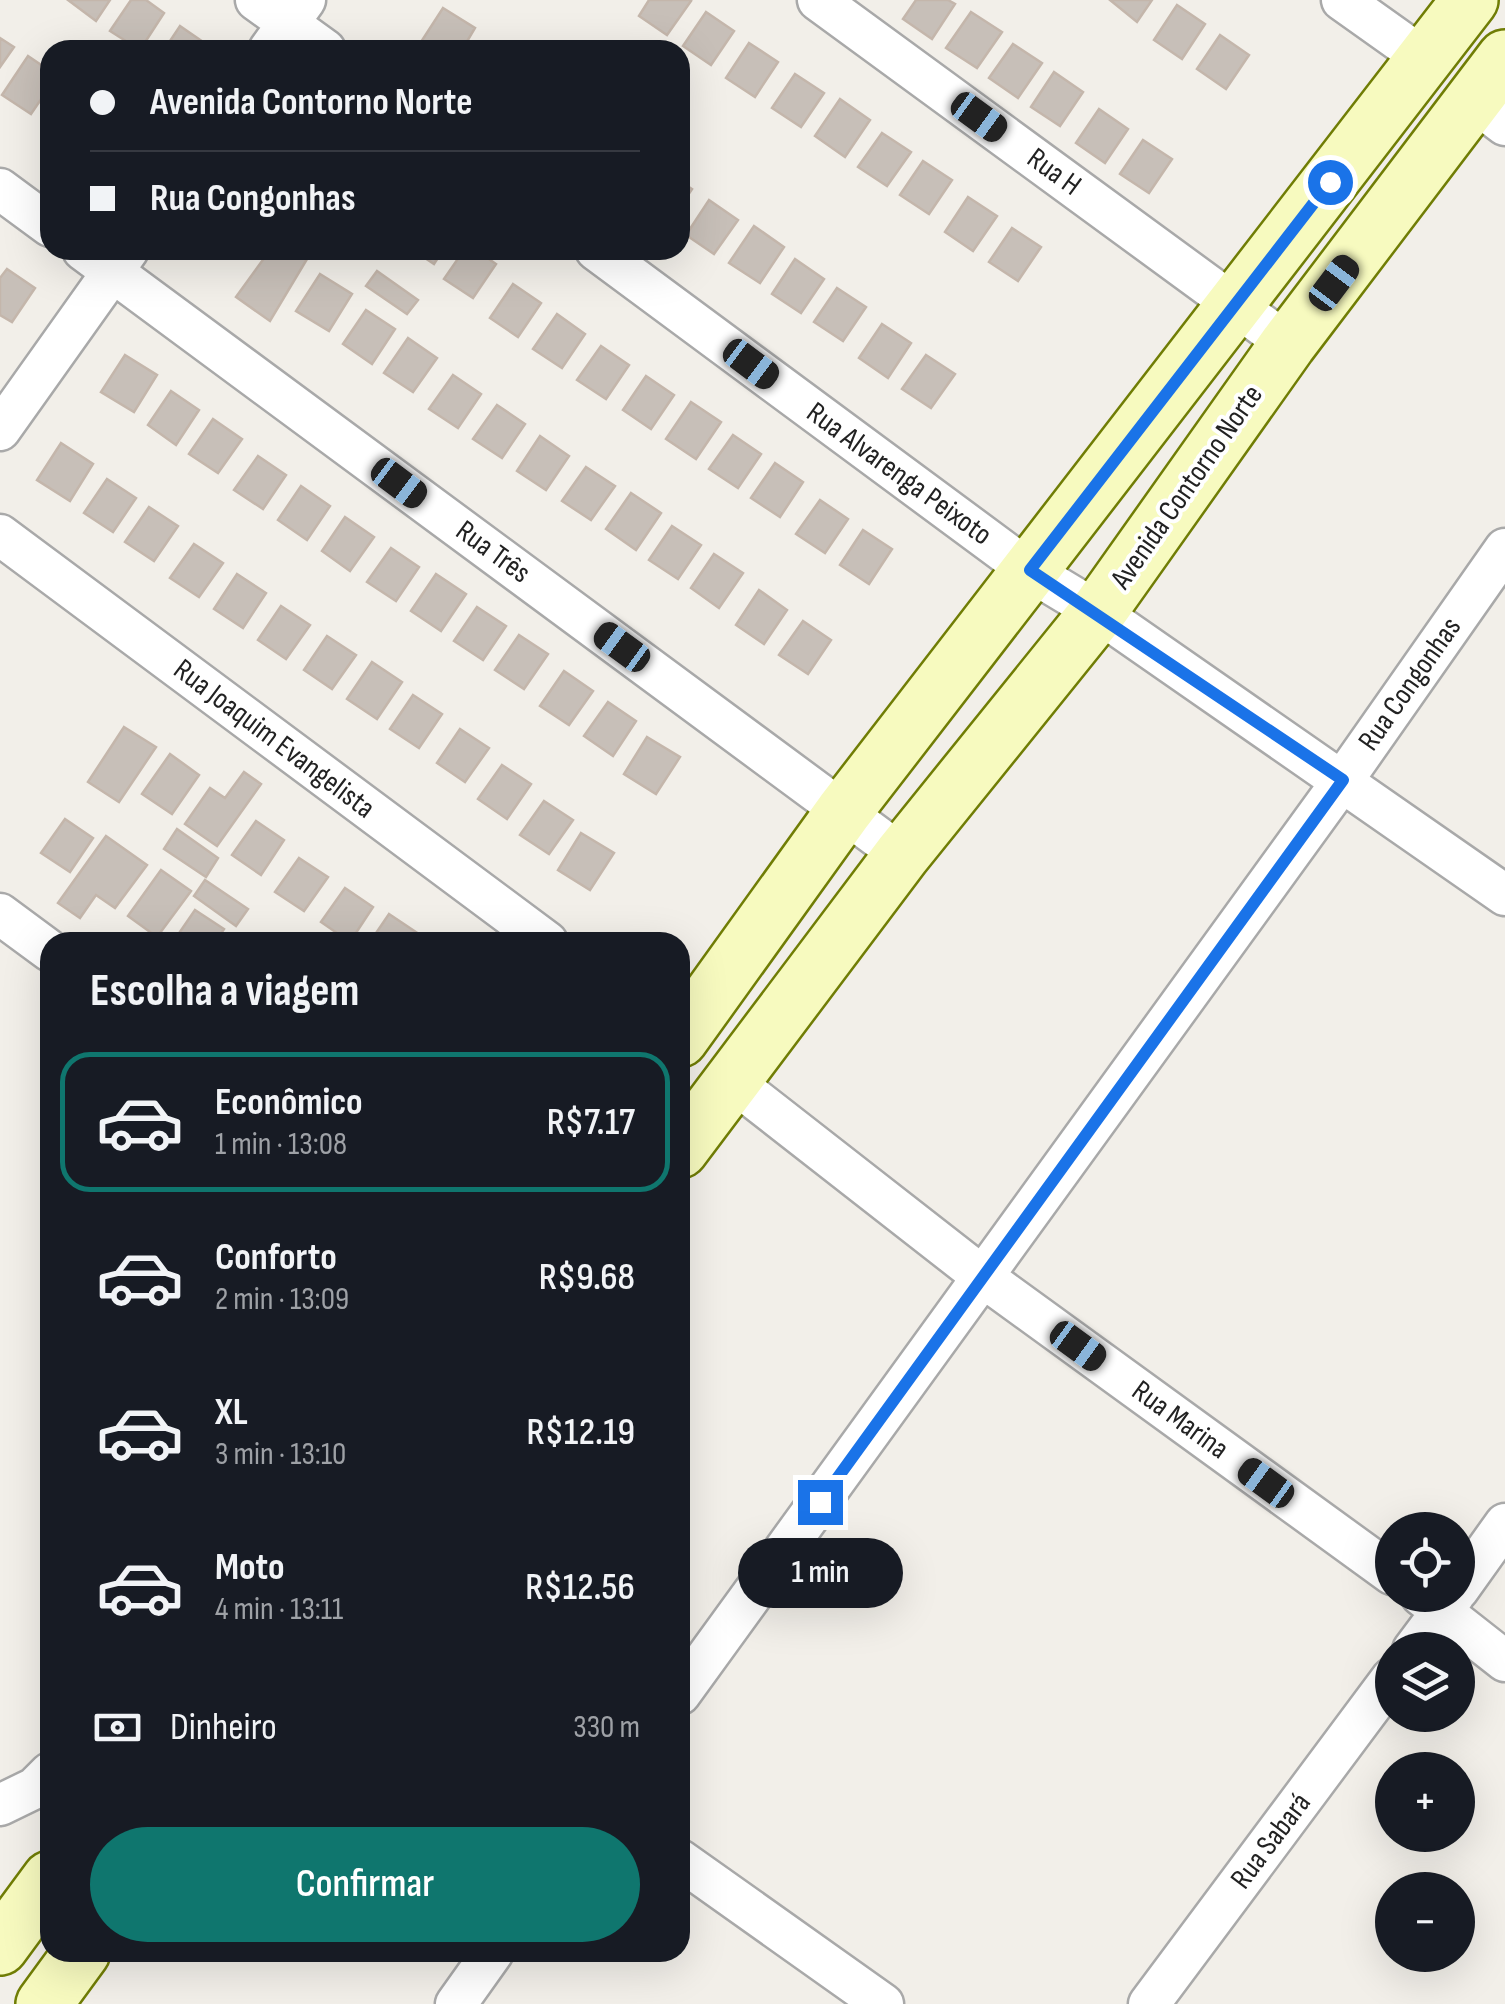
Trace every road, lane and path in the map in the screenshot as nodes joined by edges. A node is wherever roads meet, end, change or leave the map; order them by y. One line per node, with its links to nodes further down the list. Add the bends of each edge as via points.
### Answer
1 (818, 0): 14 (street, Rua H)
2 (1342, 0): 7 (street)
3 (1470, 0): 7 (street)
4 (279, 18): 5 (street)
5 (311, 40)
6 (1505, 58): 8 (street, Avenida Contorno Norte)
7 (1425, 59): 14 (street)
8 (1489, 113): 15 (street, Avenida Contorno Norte)
9 (0, 188): 10 (street)
10 (40, 218)
11 (106, 260): 16 (street)
12 (112, 260): 22 (street, Rua Três)
13 (610, 260): 19 (street, Rua Alvarenga Peixoto)
14 (1236, 304): 15 (street, Rua H); 19 (street)
15 (1288, 344): 20 (street, Avenida Contorno Norte)
16 (0, 430)
17 (0, 535): 26 (street, Rua Joaquim Evangelista)
18 (1505, 548): 21 (street, Rua Congonhas)
19 (1030, 570): 20 (street, Rua Alvarenga Peixoto); 22 (street)
20 (1098, 612): 21 (street, Rua Alvarenga Peixoto); 23 (street, Avenida Contorno Norte)
21 (1343, 780): 24 (street, Rua Alvarenga Peixoto); 31 (street, Rua Congonhas)
22 (844, 811): 23 (street, Rua Três); 28 (street)
23 (902, 854): 29 (street, Avenida Contorno Norte)
24 (1505, 894)
25 (0, 914): 27 (street)
26 (534, 932)
27 (40, 944)
28 (690, 1026)
29 (732, 1081): 30 (street, Avenida Contorno Norte); 31 (street, Rua Marina)
30 (690, 1137)
31 (983, 1277): 34 (street, Rua Marina); 37 (street, Rua Congonhas)
32 (1505, 1524): 33 (street)
33 (1475, 1560)
34 (1375, 1562)
35 (1458, 1612): 36 (street)
36 (1505, 1661)
37 (690, 1680)
38 (1375, 1701): 49 (street, Rua Sabará)
39 (40, 1783): 40 (street)
40 (0, 1805)
41 (690, 1867): 48 (street)
42 (40, 1893): 43 (street)
43 (0, 1947)
44 (75, 1962): 46 (street)
45 (486, 1962): 47 (street)
46 (44, 2004)
47 (456, 2004)
48 (882, 2004)
49 (1149, 2004)

